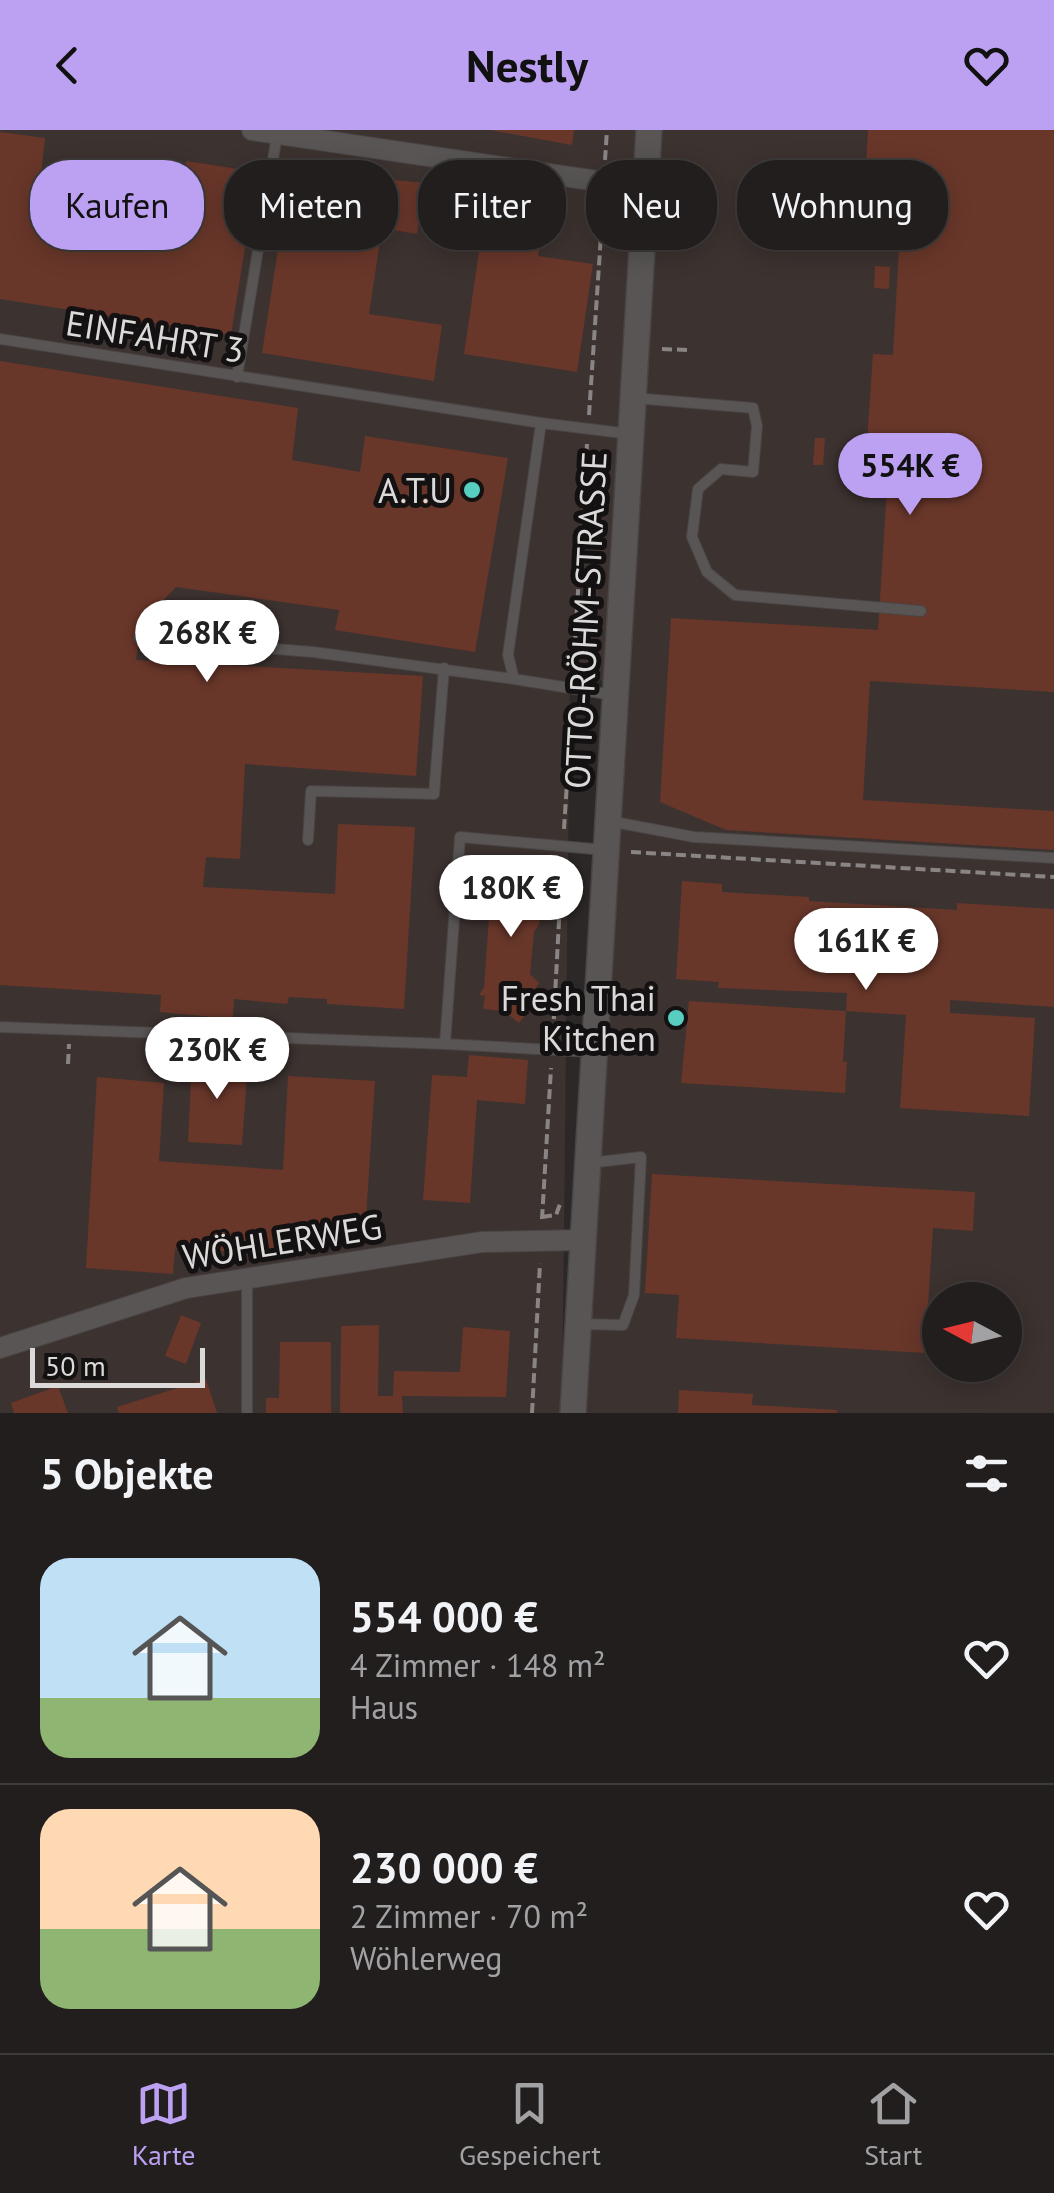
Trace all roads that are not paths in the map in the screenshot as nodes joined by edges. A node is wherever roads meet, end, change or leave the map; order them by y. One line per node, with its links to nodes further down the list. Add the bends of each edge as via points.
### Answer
1 (252, 130): 3 (street)
2 (649, 130): 5 (street, OTTO-RÖHM-STRASSE)
3 (277, 134): 4 (street); 9 (lane)
4 (300, 134): 6 (street)
5 (647, 160)
6 (586, 179)
7 (642, 250): 10 (street, OTTO-RÖHM-STRASSE)
8 (0, 338): 9 (lane, EINFAHRT 3)
9 (237, 377): 11 (lane, EINFAHRT 3)
10 (633, 398): 12 (street, OTTO-RÖHM-STRASSE); 13 (lane, via 753,408 754,472 721,469 698,489 692,537 707,572 735,595)
11 (542, 424): 12 (lane, EINFAHRT 3); 16 (lane, via 508,655)
12 (631, 434): 17 (street, OTTO-RÖHM-STRASSE)
13 (921, 610)
14 (139, 638): 15 (lane)
15 (444, 668): 16 (lane); 19 (lane, via 434,794 311,791)
16 (514, 679): 17 (lane)
17 (616, 696): 18 (street, OTTO-RÖHM-STRASSE)
18 (608, 820): 20 (street, OTTO-RÖHM-STRASSE); 21 (lane, via 694,837)
19 (308, 840)
20 (606, 850): 23 (lane, via 460,836); 24 (street, OTTO-RÖHM-STRASSE)
21 (1054, 858)
22 (0, 1027): 23 (lane)
23 (445, 1044): 24 (lane)
24 (594, 1052): 25 (street, OTTO-RÖHM-STRASSE)
25 (588, 1164): 26 (street, OTTO-RÖHM-STRASSE); 28 (lane, via 641,1157 634,1295 624,1325)
26 (584, 1240): 27 (street, WÖHLERWEG, via 482,1242); 28 (street, OTTO-RÖHM-STRASSE)
27 (247, 1280): 29 (street, WÖHLERWEG, via 186,1288); 30 (lane)
28 (578, 1324): 31 (street, OTTO-RÖHM-STRASSE)
29 (0, 1348)
30 (247, 1413)
31 (573, 1413)

